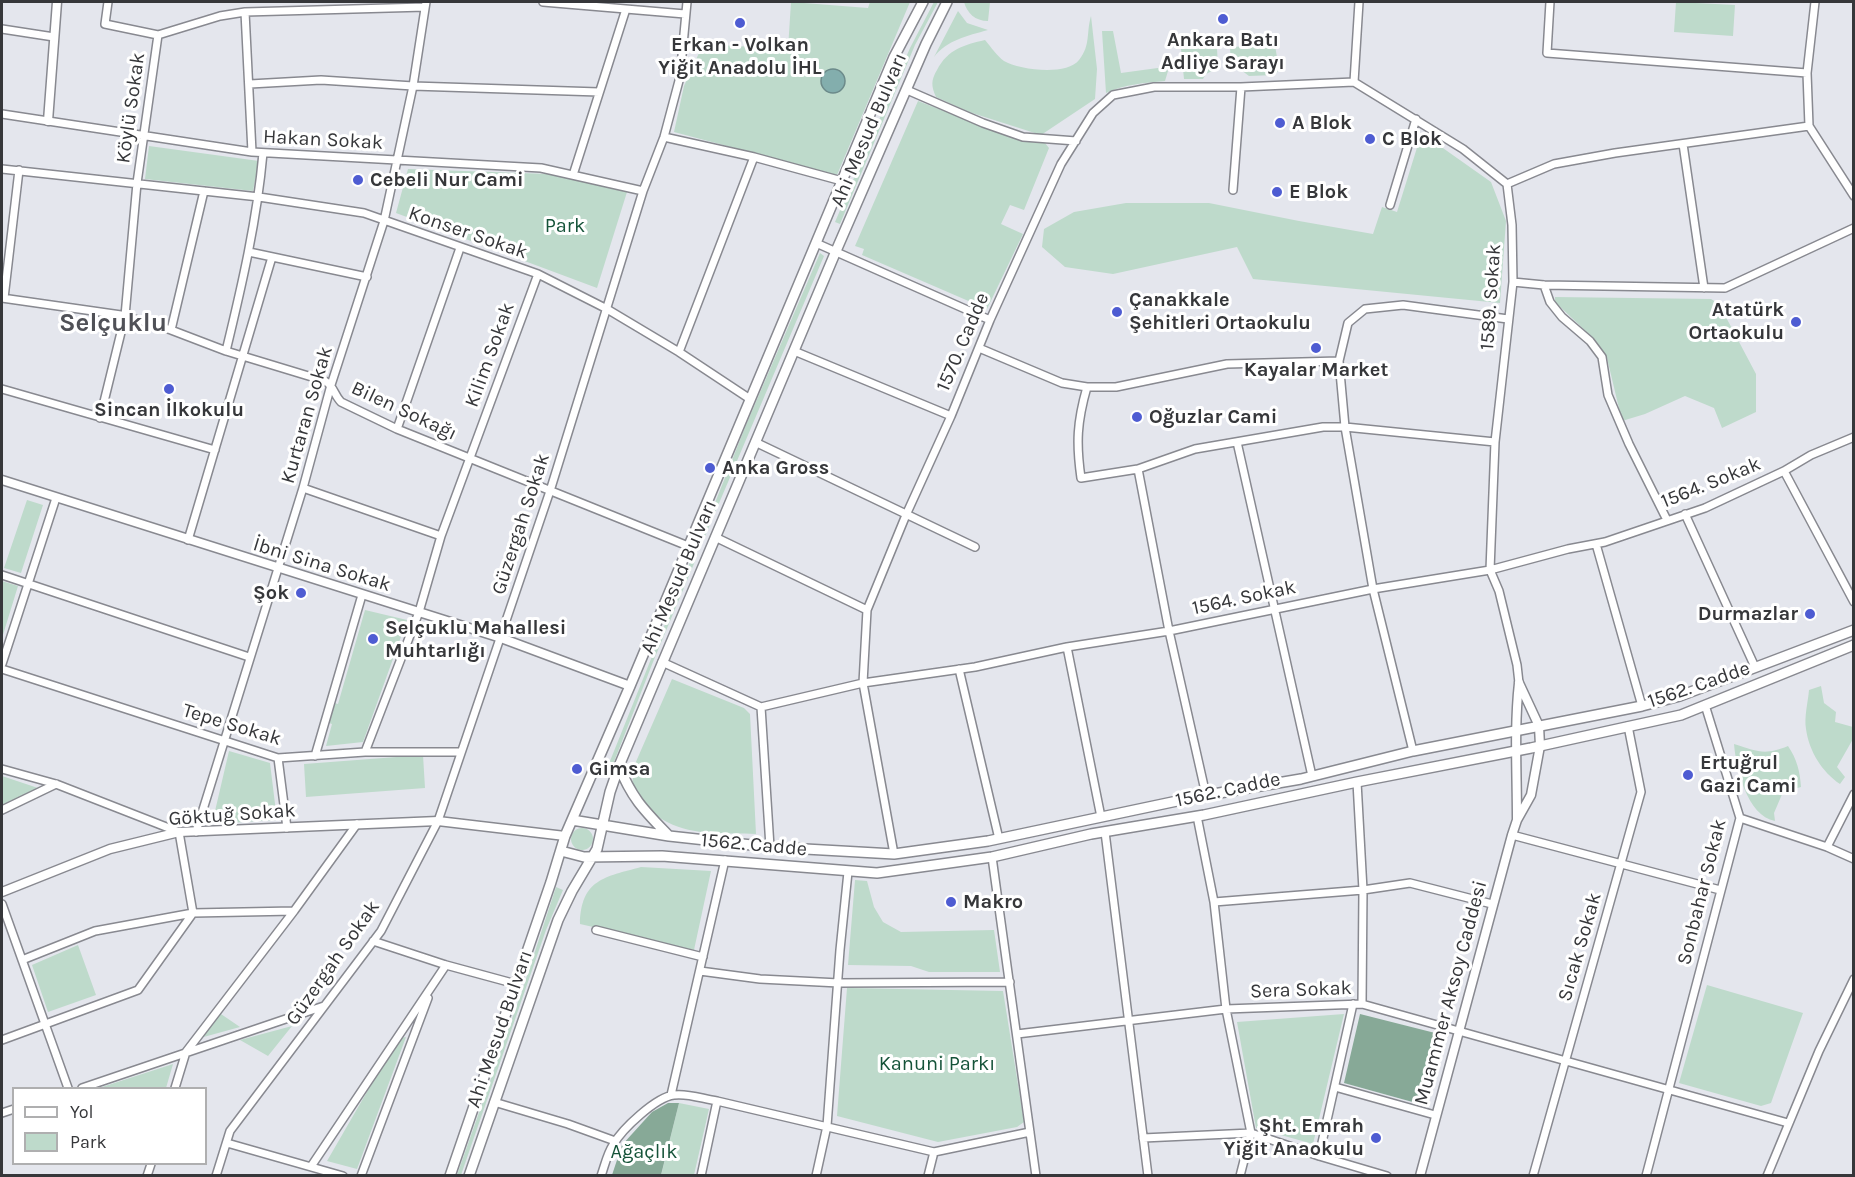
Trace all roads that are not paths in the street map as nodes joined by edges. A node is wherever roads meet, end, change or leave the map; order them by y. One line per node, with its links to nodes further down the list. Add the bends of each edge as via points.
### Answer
1 (57, 2): 17 (street)
2 (108, 2): 16 (street, via 105,24)
3 (543, 2): 11 (street)
4 (687, 2): 14 (street, Güzergah Sokak)
5 (923, 2): 40 (main road, Ahi Mesud Bulvarı, via 894,57)
6 (947, 2): 23 (main road, Ahi Mesud Bulvarı)
7 (1359, 2): 19 (street)
8 (1550, 2): 18 (street, via 1547,53)
9 (1815, 2): 18 (street)
10 (426, 4): 13 (street, Köylü Sokak); 21 (street, Kurtaran Sokak)
11 (588, 4): 12 (street)
12 (626, 9): 14 (street); 24 (street)
13 (245, 12): 16 (street, Köylü Sokak, via 220,15); 20 (street)
14 (686, 14): 30 (street, Güzergah Sokak, via 680,77)
15 (2, 29): 17 (street)
16 (158, 35): 29 (street, Köylü Sokak)
17 (54, 37): 27 (street)
18 (1806, 73): 28 (street)
19 (1354, 82): 22 (street, 1570. Cadde); 26 (street)
20 (250, 84): 21 (street, via 321,80); 33 (street)
21 (413, 86): 24 (street); 36 (street, Kurtaran Sokak)
22 (1241, 87): 31 (street, 1570. Cadde, via 1154,87 1113,95 1093,113); 43 (street)
23 (907, 90): 31 (street, via 1023,137); 53 (main road, Ahi Mesud Bulvarı)
24 (599, 92): 39 (street)
25 (2, 114): 27 (street, Hakan Sokak)
26 (1416, 119): 42 (street); 48 (street)
27 (48, 121): 29 (street, Hakan Sokak)
28 (1809, 126): 32 (street); 47 (street)
29 (143, 137): 33 (street, Hakan Sokak); 41 (street, Köylü Sokak)
30 (664, 137): 35 (street); 45 (street, Güzergah Sokak)
31 (1076, 141): 65 (street, 1570. Cadde, via 1061,164)
32 (1683, 144): 42 (street, via 1554,164); 60 (street)
33 (252, 152): 34 (street, Hakan Sokak)
34 (263, 153): 36 (street, Hakan Sokak); 46 (street)
35 (753, 157): 40 (street); 70 (street)
36 (397, 161): 39 (street, Hakan Sokak, via 541,168); 49 (street, Kurtaran Sokak)
37 (2, 169): 38 (street, Konser Sokak)
38 (19, 170): 41 (street, Konser Sokak); 61 (street)
39 (573, 175): 45 (street, Hakan Sokak)
40 (842, 181): 51 (main road, Ahi Mesud Bulvarı)
41 (137, 183): 44 (street, Konser Sokak); 63 (street, Köylü Sokak)
42 (1507, 184): 58 (street, 1589. Sokak)
43 (1233, 190)
44 (204, 191): 46 (street, Konser Sokak); 66 (street)
45 (643, 191): 62 (street, Güzergah Sokak)
46 (259, 196): 49 (street, Konser Sokak, via 364,213); 54 (street)
47 (1854, 196)
48 (1390, 205)
49 (384, 221): 52 (street, Konser Sokak); 57 (street, Kurtaran Sokak)
50 (1854, 228): 60 (street, via 1725,288)
51 (816, 243): 53 (street); 76 (main road, Ahi Mesud Bulvarı)
52 (460, 248): 56 (street, Konser Sokak); 80 (street)
53 (836, 251): 65 (street); 69 (main road, Ahi Mesud Bulvarı)
54 (249, 252): 55 (street); 68 (street)
55 (272, 257): 57 (street); 71 (street)
56 (538, 274): 62 (street, Konser Sokak); 86 (street, Kilim Sokak)
57 (367, 277): 73 (street, Kurtaran Sokak)
58 (1513, 282): 59 (street); 64 (street, 1589. Sokak)
59 (1544, 285): 60 (street); 95 (street, via 1550,302 1562,317 1602,357 1608,395)
60 (1704, 288)
61 (3, 298): 63 (street, Bilen Sokağı)
62 (607, 309): 70 (street, Konser Sokak); 91 (street, Güzergah Sokak)
63 (125, 316): 66 (street, Bilen Sokağı); 78 (street, Köylü Sokak)
64 (1508, 319): 72 (street, via 1403,305 1365,309 1348,323); 84 (street, 1589. Sokak)
65 (990, 320): 67 (street, 1570. Cadde)
66 (171, 330): 68 (street, Bilen Sokağı)
67 (979, 348): 74 (street, via 1062,382); 77 (street, 1570. Cadde)
68 (226, 351): 71 (street, Bilen Sokağı)
69 (794, 351): 77 (street); 82 (main road, Ahi Mesud Bulvarı)
70 (679, 352): 76 (street, Konser Sokak)
71 (243, 357): 73 (street, Bilen Sokağı); 85 (street)
72 (1339, 361): 74 (street, via 1227,364 1116,387); 79 (street)
73 (331, 385): 80 (street, Bilen Sokağı, via 341,402); 90 (street, Kurtaran Sokak)
74 (1087, 387): 87 (street, via 1079,413 1077,447 1082,478)
75 (2, 389): 78 (street)
76 (750, 399): 100 (main road, Ahi Mesud Bulvarı)
77 (951, 416): 94 (street, 1570. Cadde)
78 (100, 418): 85 (street)
79 (1345, 427): 83 (street, via 1323,427); 84 (street); 106 (street)
80 (397, 429): 86 (street, Bilen Sokağı)
81 (1854, 437): 88 (street, 1564. Sokak)
82 (755, 442): 94 (street); 97 (main road, Ahi Mesud Bulvarı)
83 (1238, 442): 87 (street, via 1195,449); 109 (street)
84 (1495, 442): 103 (street, 1589. Sokak)
85 (215, 450): 98 (street)
86 (469, 458): 91 (street, Bilen Sokağı); 96 (street, Kilim Sokak)
87 (1138, 469): 113 (street)
88 (1784, 471): 93 (street, 1564. Sokak); 108 (street)
89 (2, 480): 92 (street, İbni Sina Sokak)
90 (303, 488): 96 (street); 102 (street, Kurtaran Sokak)
91 (550, 491): 100 (street, Bilen Sokağı); 114 (street, Güzergah Sokak)
92 (56, 498): 98 (street, İbni Sina Sokak); 105 (street)
93 (1685, 514): 95 (street, 1564. Sokak); 120 (street)
94 (906, 515): 101 (street); 110 (street, 1570. Cadde)
95 (1667, 520): 99 (street, 1564. Sokak)
96 (441, 536): 111 (street, Kilim Sokak)
97 (715, 537): 110 (street); 118 (main road, Ahi Mesud Bulvarı)
98 (188, 540): 102 (street, İbni Sina Sokak)
99 (1596, 544): 103 (street, 1564. Sokak); 127 (street)
100 (688, 546): 125 (main road, Ahi Mesud Bulvarı)
101 (975, 547)
102 (279, 568): 107 (street, İbni Sina Sokak); 117 (street, Kurtaran Sokak)
103 (1490, 570): 106 (street, 1564. Sokak); 124 (street, via 1499,591)
104 (2, 575): 105 (street)
105 (28, 583): 117 (street); 119 (street)
106 (1373, 589): 109 (street, 1564. Sokak); 134 (street)
107 (362, 595): 111 (street, İbni Sina Sokak); 138 (street)
108 (1854, 602)
109 (1274, 608): 113 (street, 1564. Sokak); 142 (street)
110 (867, 610): 123 (street, 1570. Cadde)
111 (419, 612): 114 (street, İbni Sina Sokak); 136 (street, Kilim Sokak)
112 (1854, 630): 120 (main road, 1562. Cadde)
113 (1168, 631): 116 (street, 1564. Sokak); 146 (street)
114 (501, 638): 125 (street, İbni Sina Sokak); 137 (street, Güzergah Sokak)
115 (1854, 645): 126 (main road, 1562. Cadde)
116 (1067, 647): 122 (street, 1564. Sokak); 149 (street)
117 (249, 657): 132 (street, Kurtaran Sokak)
118 (662, 662): 128 (street); 140 (main road, Ahi Mesud Bulvarı)
119 (2, 664)
120 (1755, 667): 127 (main road, 1562. Cadde)
121 (2, 669): 132 (street, Tepe Sokak)
122 (959, 669): 123 (street, 1564. Sokak); 163 (street)
123 (862, 683): 128 (street, 1564. Sokak); 167 (street, 1570. Cadde)
124 (1519, 683): 129 (street); 131 (street)
125 (630, 686): 151 (main road, Ahi Mesud Bulvarı)
126 (1705, 705): 130 (main road, 1562. Cadde, via 1681,715); 150 (street, Sonbahar Sokak)
127 (1642, 706): 129 (main road, 1562. Cadde)
128 (761, 707): 164 (street)
129 (1539, 726): 131 (main road, 1562. Cadde); 133 (street)
130 (1628, 726): 133 (main road, 1562. Cadde); 172 (street, Sıcak Sokak, via 1641,792)
131 (1515, 731): 134 (main road, 1562. Cadde); 135 (street)
132 (223, 741): 139 (street, Tepe Sokak); 158 (street, Kurtaran Sokak)
133 (1540, 746): 135 (main road, 1562. Cadde); 152 (street, via 1531,795)
134 (1413, 751): 142 (main road, 1562. Cadde)
135 (1516, 751): 143 (main road, 1562. Cadde); 152 (street)
136 (365, 752): 137 (street, Tepe Sokak); 138 (street, Tepe Sokak)
137 (461, 752): 153 (street, Güzergah Sokak)
138 (315, 756): 139 (street, Tepe Sokak)
139 (278, 758): 156 (street)
140 (619, 766): 155 (main road, Ahi Mesud Bulvarı); 162 (main road, via 633,796)
141 (2, 769): 144 (street)
142 (1312, 776): 146 (main road, 1562. Cadde)
143 (1357, 782): 148 (main road, 1562. Cadde); 174 (street)
144 (56, 784): 147 (street); 157 (street)
145 (1854, 794): 165 (street)
146 (1206, 795): 149 (main road, 1562. Cadde)
147 (2, 810)
148 (1197, 816): 159 (main road, 1562. Cadde); 177 (street)
149 (1101, 817): 163 (main road, 1562. Cadde)
150 (1740, 818): 165 (street); 175 (street, Sonbahar Sokak)
151 (572, 820): 155 (main road, 1562. Cadde); 161 (main road, Ahi Mesud Bulvarı)
152 (1517, 820): 160 (street, Muammer Aksoy Caddesi)
153 (438, 821): 154 (street, Göktuğ Sokak); 161 (street, Göktuğ Sokak); 183 (street, Güzergah Sokak)
154 (357, 824): 156 (street, Göktuğ Sokak); 180 (street)
155 (603, 825): 162 (main road, 1562. Cadde); 169 (main road, Ahi Mesud Bulvarı)
156 (287, 828): 158 (street, Göktuğ Sokak)
157 (179, 832): 158 (street, Göktuğ Sokak); 176 (street, Göktuğ Sokak, via 110,849); 181 (street)
158 (196, 832)
159 (1106, 832): 168 (main road, 1562. Cadde); 197 (street)
160 (1512, 835): 172 (street); 179 (street, Muammer Aksoy Caddesi)
161 (565, 836): 166 (main road, Ahi Mesud Bulvarı)
162 (669, 836): 164 (main road, 1562. Cadde)
163 (999, 838): 167 (main road, 1562. Cadde)
164 (770, 847): 167 (main road, 1562. Cadde)
165 (1827, 847): 170 (street)
166 (561, 851): 169 (main road, 1562. Cadde); 191 (main road, Ahi Mesud Bulvarı)
167 (894, 854)
168 (992, 856): 173 (main road, 1562. Cadde, via 877,873); 189 (street)
169 (593, 857): 171 (main road, 1562. Cadde); 211 (main road, Ahi Mesud Bulvarı, via 558,920)
170 (1854, 859)
171 (724, 860): 173 (main road, 1562. Cadde); 184 (street)
172 (1621, 864): 175 (street); 203 (street, Sıcak Sokak)
173 (848, 872): 190 (street)
174 (1363, 890): 177 (street); 179 (street, via 1410,883); 194 (street)
175 (1720, 890): 208 (street, Sonbahar Sokak)
176 (2, 892)
177 (1214, 902): 196 (street)
178 (2, 904): 185 (street)
179 (1492, 904): 199 (street, Muammer Aksoy Caddesi)
180 (294, 911): 181 (street); 202 (street)
181 (193, 913): 185 (street, via 95,931); 198 (street, via 138,990)
182 (596, 930): 184 (street)
183 (374, 941): 186 (street); 195 (street, Güzergah Sokak)
184 (703, 957): 187 (street)
185 (22, 960): 198 (street)
186 (446, 965): 191 (street); 192 (street)
187 (700, 971): 190 (street); 209 (street)
188 (1854, 979): 213 (street)
189 (1010, 982): 190 (street); 200 (street)
190 (838, 983): 214 (street)
191 (516, 984): 226 (main road, Ahi Mesud Bulvarı)
192 (432, 988): 222 (street); 225 (street)
193 (1353, 1004): 194 (street, Sera Sokak); 196 (street, Sera Sokak); 207 (street)
194 (1362, 1004): 199 (street, Sera Sokak)
195 (324, 1006): 202 (street); 219 (street, Güzergah Sokak, via 230,1131)
196 (1226, 1009): 197 (street, Sera Sokak); 216 (street)
197 (1128, 1021): 200 (street, Sera Sokak); 217 (street)
198 (45, 1024): 201 (street); 204 (street)
199 (1458, 1031): 203 (street, Sera Sokak); 212 (street, Muammer Aksoy Caddesi)
200 (1017, 1034): 215 (street)
201 (2, 1040)
202 (186, 1052): 205 (street); 206 (street)
203 (1565, 1060): 208 (street, Sera Sokak); 237 (street, Sıcak Sokak)
204 (67, 1087)
205 (88, 1087)
206 (176, 1087)
207 (1335, 1087): 212 (street); 221 (street)
208 (1668, 1088): 213 (street, Sera Sokak); 238 (street, Sonbahar Sokak)
209 (671, 1095): 210 (street); 218 (street, via 650,1106)
210 (717, 1101): 214 (street); 229 (street)
211 (494, 1102): 218 (street); 227 (main road, Ahi Mesud Bulvarı)
212 (1435, 1115): 236 (street, Muammer Aksoy Caddesi)
213 (1788, 1123): 239 (street)
214 (827, 1126): 220 (street); 230 (street)
215 (1030, 1132): 220 (street); 232 (street)
216 (1251, 1133): 217 (street); 221 (street); 234 (street)
217 (1143, 1138): 233 (street)
218 (615, 1141): 228 (street)
219 (227, 1143): 222 (street); 223 (street, Güzergah Sokak)
220 (934, 1152): 231 (street)
221 (1319, 1156): 235 (street)
222 (312, 1165): 224 (street)
223 (216, 1176)
224 (343, 1176)
225 (362, 1176)
226 (450, 1176)
227 (469, 1176)
228 (601, 1176)
229 (701, 1176)
230 (816, 1176)
231 (928, 1176)
232 (1036, 1176)
233 (1148, 1176)
234 (1240, 1176)
235 (1387, 1176)
236 (1420, 1176)
237 (1533, 1176)
238 (1646, 1176)
239 (1767, 1176)

